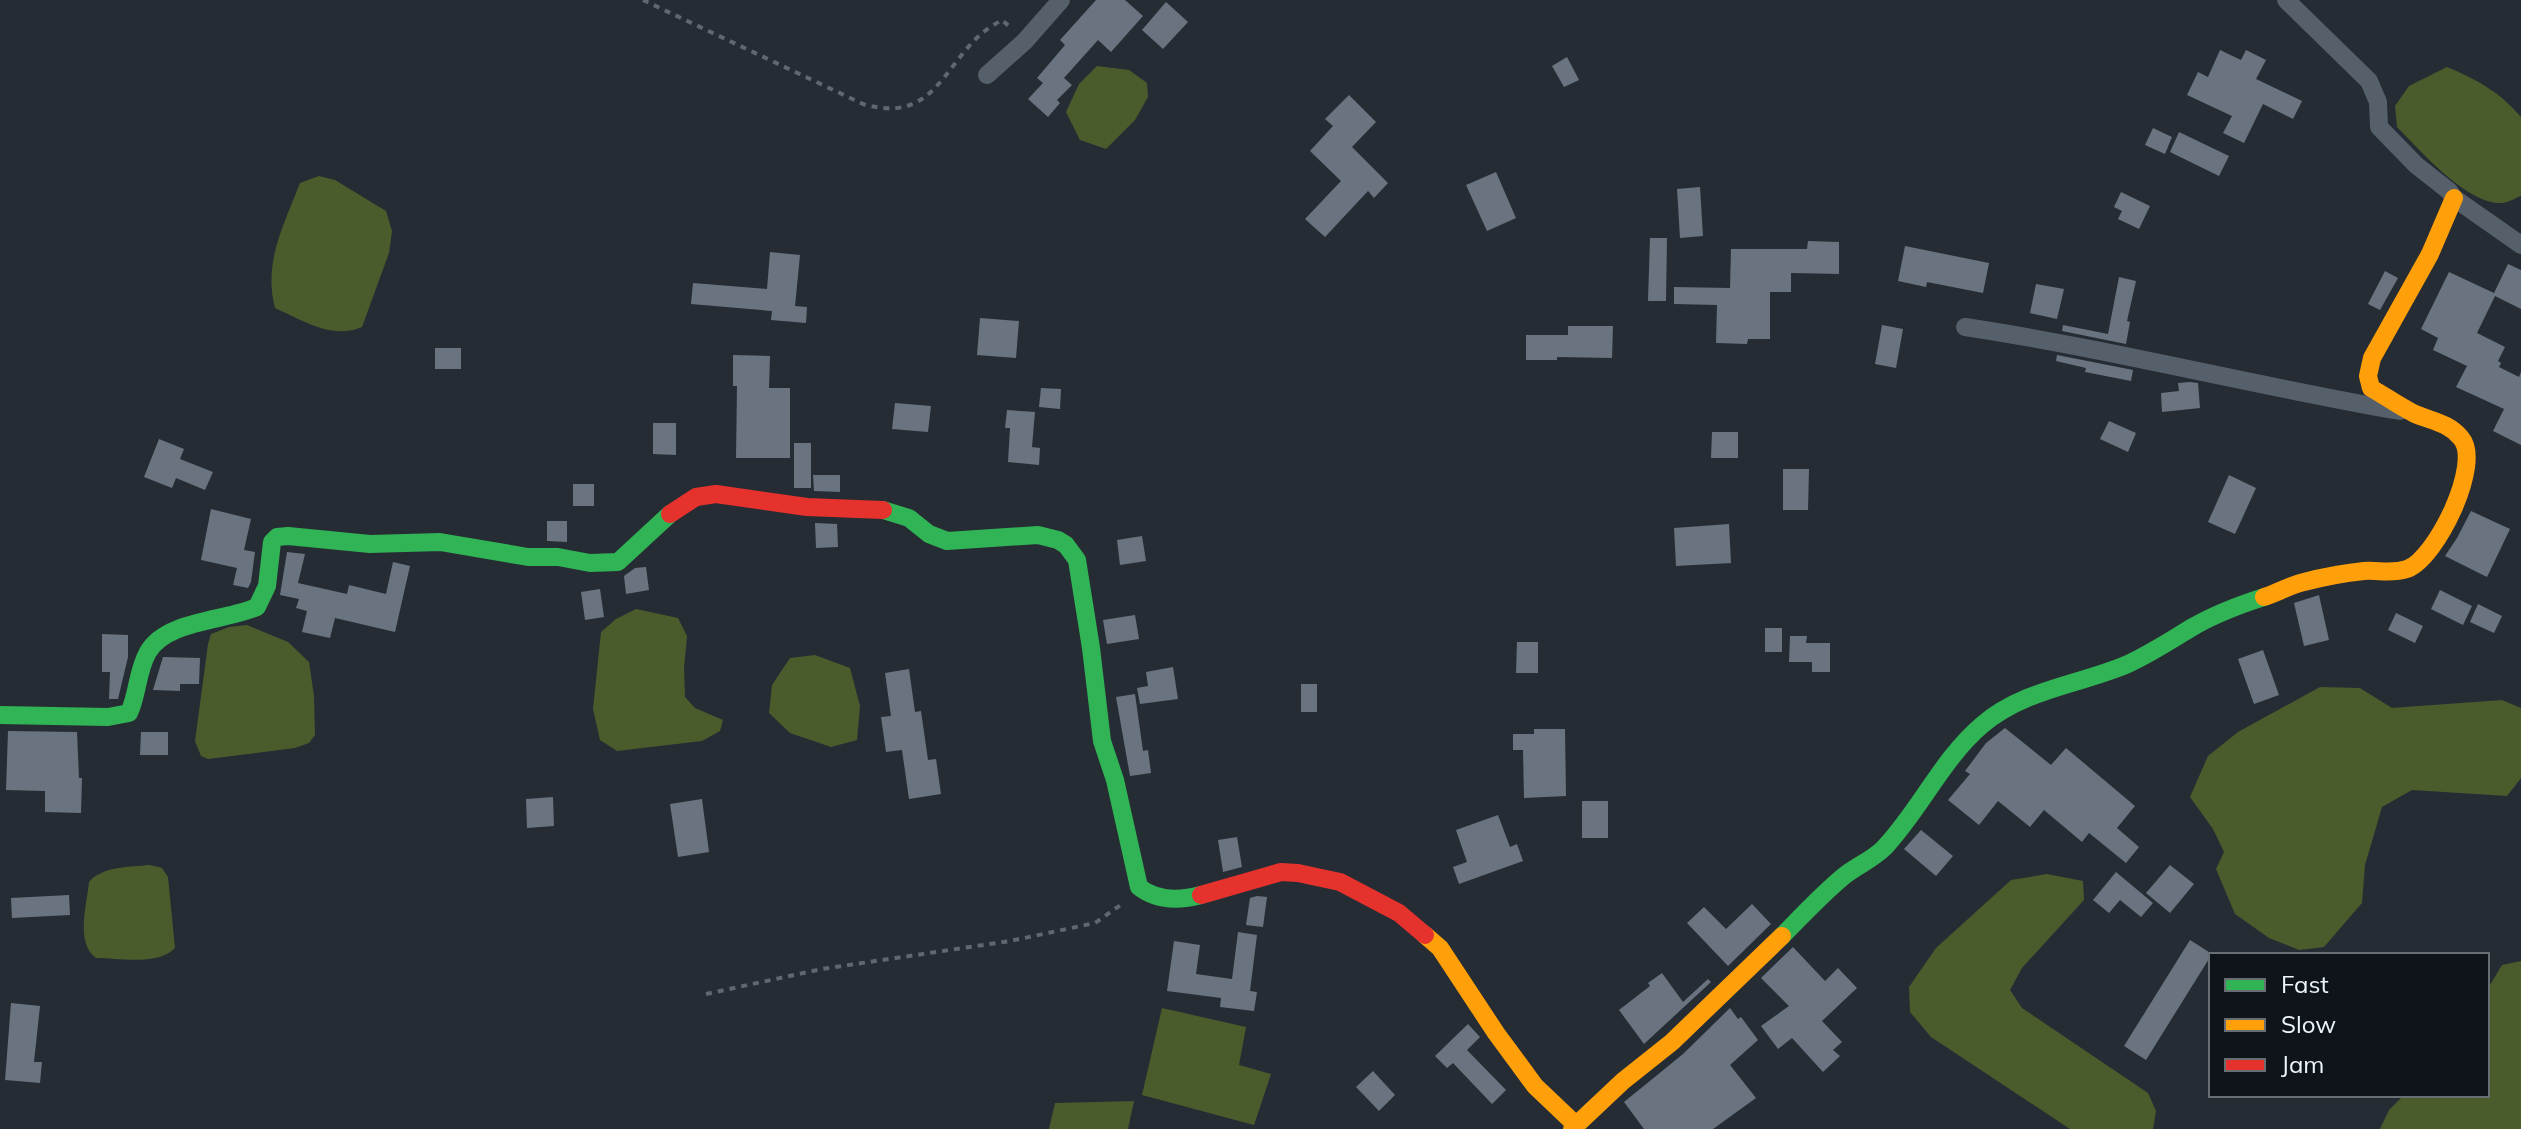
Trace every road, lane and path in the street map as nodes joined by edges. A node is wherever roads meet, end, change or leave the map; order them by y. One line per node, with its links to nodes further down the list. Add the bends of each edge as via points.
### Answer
1 (643, 0): 4 (path, via 882,110 917,102 935,90 981,34 1002,20)
2 (1061, 0): 4 (street)
3 (2286, 0): 6 (street, via 2369,81 2378,102 2379,127)
4 (1025, 41): 5 (street)
5 (987, 75)
6 (2454, 198): 7 (street); 9 (street, via 2430,254 2372,358 2368,376 2371,388)
7 (2521, 245)
8 (1965, 327): 9 (street)
9 (2415, 414): 13 (street, via 2453,430 2464,440 2467,454 2456,505 2424,557 2409,569 2302,582 2241,604 2126,665 2007,707 1960,745 1881,851 1843,877 1672,1042)
10 (0, 715): 11 (street, via 129,713 151,646 175,630 257,607 277,537 370,544 440,542 607,564 618,562 696,497 716,494 807,507 889,510 947,541 1038,535 1066,545 1077,560 1102,741 1131,863 1139,887)
11 (1152, 897): 12 (path, via 1129,900 1095,923); 13 (street, via 1193,897 1281,872 1340,882 1388,907 1440,948 1535,1086)
12 (706, 994)
13 (1574, 1127)

